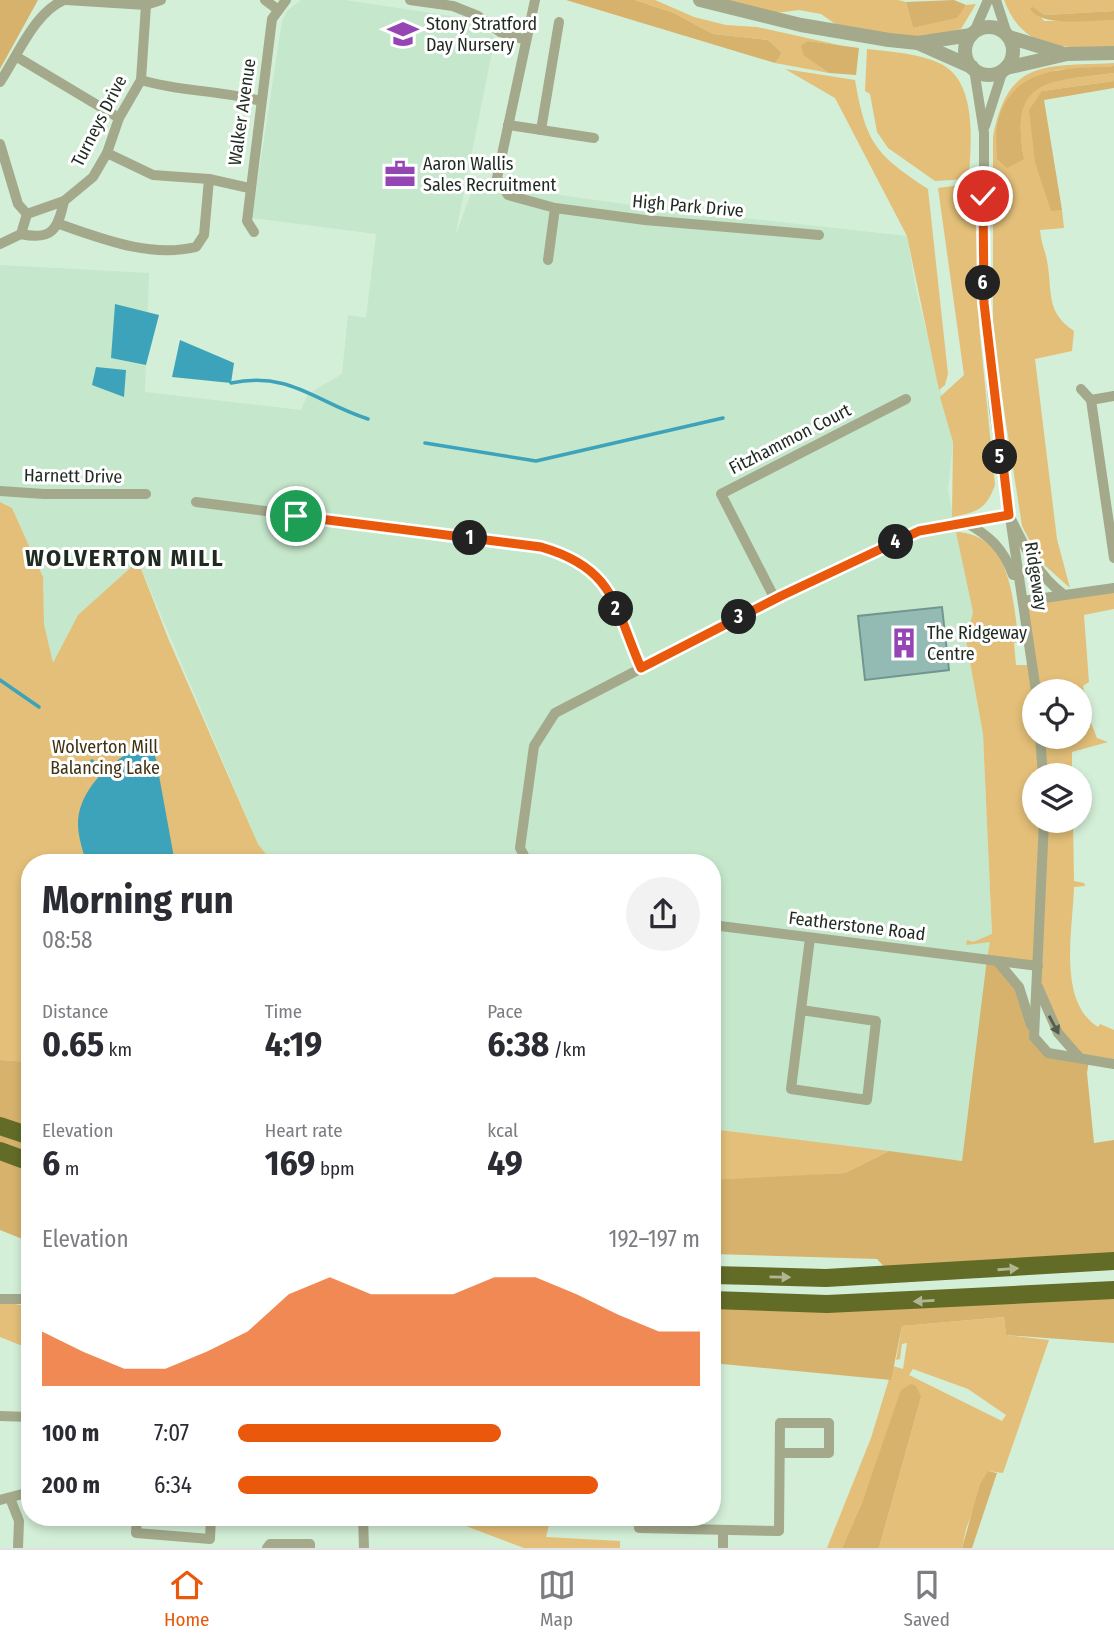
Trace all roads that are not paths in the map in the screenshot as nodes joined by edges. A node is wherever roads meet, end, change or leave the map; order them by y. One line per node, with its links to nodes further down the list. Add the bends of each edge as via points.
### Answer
1 (65, 0): 11 (street); 21 (street, via 41,17)
2 (161, 0): 11 (street)
3 (265, 0): 12 (street)
4 (286, 0): 12 (street)
5 (410, 0): 17 (street, via 453,6 500,32)
6 (535, 0): 13 (street, High Park Drive)
7 (542, 0): 13 (street, High Park Drive)
8 (700, 0): 18 (street, via 847,33)
9 (988, 0): 15 (street)
10 (996, 0): 16 (street)
11 (146, 5): 24 (street, Turneys Drive)
12 (277, 9): 26 (street, Walker Avenue)
13 (529, 19): 17 (street, High Park Drive)
14 (559, 22): 29 (street)
15 (973, 34): 16 (street, via 987,27); 18 (street); 22 (street, via 966,55)
16 (1008, 36): 20 (street); 23 (street, via 1012,57)
17 (526, 40): 28 (street, High Park Drive)
18 (918, 43): 22 (street)
19 (1114, 52): 20 (street)
20 (1067, 54): 23 (street)
21 (17, 57): 25 (street); 27 (street)
22 (973, 68): 23 (street, via 988,75); 30 (street, Ridgeway)
23 (1004, 69): 30 (street, Ridgeway)
24 (141, 80): 26 (street); 27 (street, Turneys Drive)
25 (0, 82)
26 (260, 101): 35 (street, Walker Avenue)
27 (119, 118): 33 (street, Turneys Drive)
28 (508, 125): 29 (street); 37 (street, High Park Drive, via 496,178 499,186 508,195)
29 (541, 130): 31 (street)
30 (984, 132): 52 (street, Ridgeway, via 984,303)
31 (594, 138)
32 (0, 144): 38 (street, via 18,204)
33 (107, 153): 34 (street, via 153,174); 36 (street, Turneys Drive, via 93,177)
34 (209, 179): 35 (street); 39 (street, via 204,235 196,247 175,252 122,246)
35 (249, 188): 40 (street, Walker Avenue, via 247,221)
36 (64, 201): 38 (street, Turneys Drive); 39 (street)
37 (555, 208): 42 (street, High Park Drive); 44 (street)
38 (27, 214): 41 (street)
39 (59, 225): 41 (street, via 36,237)
40 (254, 232)
41 (21, 234): 43 (street)
42 (819, 235)
43 (0, 244)
44 (548, 260)
45 (1081, 389): 48 (street)
46 (1114, 396): 48 (street)
47 (906, 399): 57 (street, Fitzhammon Court, via 721,494)
48 (1091, 400): 54 (street)
49 (0, 491): 50 (street, Harnett Drive)
50 (146, 494)
51 (196, 502): 59 (street, via 563,553 591,569 605,584)
52 (1009, 515): 53 (street); 56 (street, via 1031,558); 58 (street, Ridgeway)
53 (965, 522): 57 (street, via 919,531); 58 (street, via 987,534 1006,554)
54 (1114, 558)
55 (1114, 588): 56 (street)
56 (1063, 594): 58 (street)
57 (775, 599): 59 (street)
58 (1023, 601): 60 (street, Ridgeway)
59 (641, 668): 62 (street, via 555,713 534,746 520,848)
60 (1035, 679)
61 (1044, 833): 66 (street)
62 (523, 854)
63 (721, 926): 64 (street, Featherstone Road)
64 (810, 938): 65 (street, Featherstone Road); 68 (street)
65 (998, 962): 66 (street, Featherstone Road); 69 (street, via 1019,987)
66 (1038, 966): 67 (street)
67 (1037, 985): 69 (street); 70 (street, one-way to 70, via 1058,1033)
68 (801, 1010): 68 (street, via 791,1089 866,1100 876,1021)
69 (1032, 1031): 70 (street, via 1048,1053)
70 (1081, 1058): 71 (street)
71 (1114, 1064)
72 (0, 1126): 73 (highway)
73 (21, 1133)
74 (0, 1151): 75 (highway)
75 (21, 1159)
76 (1114, 1261): 77 (highway, one-way to 76, via 825,1278)
77 (721, 1275)
78 (1114, 1290): 81 (highway, one-way to 81, via 827,1304)
79 (0, 1298): 80 (street)
80 (21, 1299)
81 (721, 1300)
82 (0, 1416): 83 (street)
83 (21, 1417)
84 (780, 1453): 84 (street, via 780,1423 829,1423 829,1453); 90 (street, via 779,1531)
85 (5, 1499): 92 (street, via 19,1521)
86 (136, 1526): 91 (street, via 136,1533)
87 (211, 1526): 91 (street, via 210,1539)
88 (363, 1526): 95 (street)
89 (639, 1526): 90 (street)
90 (723, 1531): 96 (street)
91 (192, 1543)
92 (18, 1548)
93 (267, 1548): 94 (street, via 270,1544 310,1544)
94 (310, 1548)
95 (364, 1548)
96 (723, 1548)

